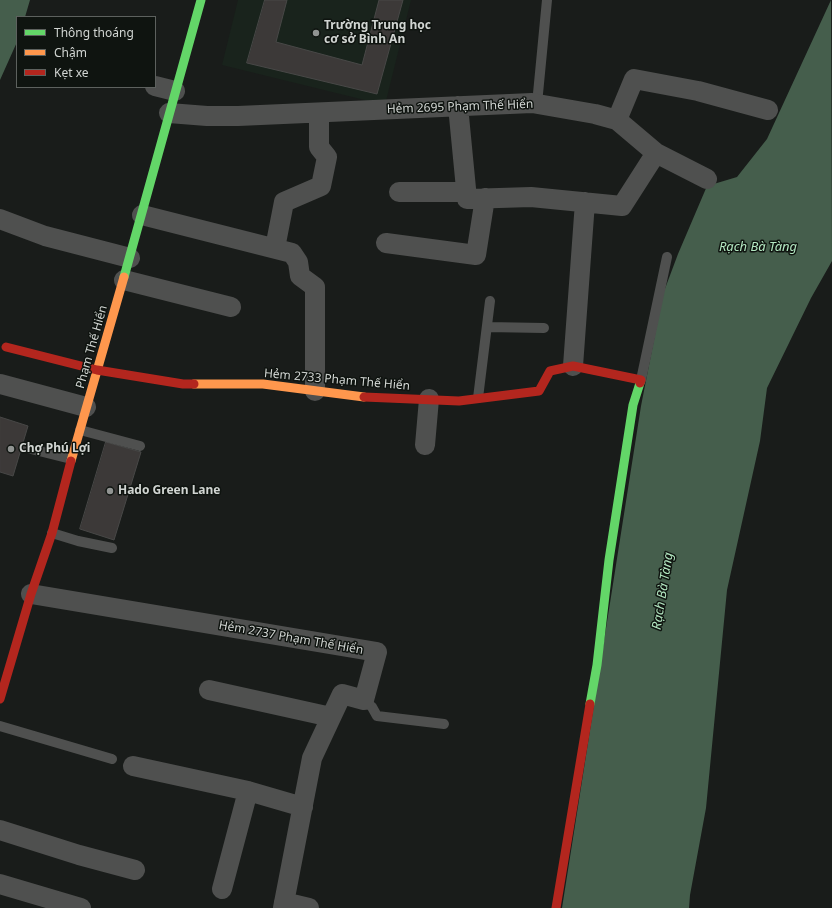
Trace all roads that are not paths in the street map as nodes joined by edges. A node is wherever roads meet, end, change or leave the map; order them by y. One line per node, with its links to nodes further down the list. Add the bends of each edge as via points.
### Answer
1 (201, 0): 4 (street, Phạm Thế Hiển)
2 (547, 0): 5 (lane)
3 (156, 86): 4 (street)
4 (175, 91): 8 (street, Phạm Thế Hiển)
5 (537, 104): 6 (street, Hẻm 2695 Phạm Thế Hiển); 10 (street, Hẻm 2695 Phạm Thế Hiển)
6 (458, 106): 9 (street, Hẻm 2695 Phạm Thế Hiển); 14 (street)
7 (768, 110): 10 (street, via 698,90 634,80)
8 (169, 113): 9 (street, Hẻm 2695 Phạm Thế Hiển, via 207,116); 16 (street, Phạm Thế Hiển)
9 (319, 113): 19 (street, via 319,147 327,157 321,186 284,202)
10 (617, 120): 11 (street)
11 (656, 153): 12 (street); 15 (street, via 622,206)
12 (707, 179)
13 (399, 192): 14 (street)
14 (475, 195): 15 (street); 18 (street, via 476,255)
15 (585, 202): 28 (street)
16 (142, 215): 19 (street); 21 (street, Phạm Thế Hiển)
17 (0, 219): 21 (street, via 45,236)
18 (386, 242)
19 (275, 248): 32 (street, via 292,253 298,262 300,276 315,287)
20 (667, 257): 30 (lane)
21 (130, 258): 22 (street, Phạm Thế Hiển)
22 (124, 280): 24 (street); 29 (street, Phạm Thế Hiển)
23 (490, 301): 25 (lane)
24 (231, 307)
25 (487, 327): 26 (lane); 33 (lane)
26 (544, 328)
27 (6, 348): 29 (street, Hẻm 2733 Phạm Thế Hiển)
28 (573, 366): 30 (street, Hẻm 2733 Phạm Thế Hiển); 33 (street, Hẻm 2733 Phạm Thế Hiển, via 550,371 539,391)
29 (97, 370): 32 (street, Hẻm 2733 Phạm Thế Hiển, via 183,384 264,384); 35 (street, Phạm Thế Hiển)
30 (641, 380): 61 (street, via 632,406 609,560 597,665)
31 (0, 384): 35 (street)
32 (314, 391): 34 (street, Hẻm 2733 Phạm Thế Hiển)
33 (478, 398): 34 (street, Hẻm 2733 Phạm Thế Hiển, via 459,401)
34 (429, 399): 37 (street)
35 (86, 407): 36 (street, Phạm Thế Hiển)
36 (80, 430): 38 (lane); 40 (street, Phạm Thế Hiển)
37 (425, 445)
38 (140, 446)
39 (27, 448): 40 (lane)
40 (71, 459): 41 (street, Phạm Thế Hiển)
41 (52, 533): 42 (lane); 43 (street, Phạm Thế Hiển)
42 (112, 548)
43 (31, 594): 45 (street, Phạm Thế Hiển); 46 (street, Hẻm 2737 Phạm Thế Hiển, via 377,652)
44 (209, 690): 47 (street)
45 (0, 699)
46 (364, 700): 47 (street, via 342,694); 48 (lane, via 377,716)
47 (331, 717): 53 (street, via 312,758)
48 (444, 724)
49 (0, 726): 50 (lane)
50 (112, 759)
51 (133, 766): 52 (street)
52 (248, 791): 53 (street); 57 (street)
53 (303, 806): 58 (street)
54 (0, 830): 55 (street)
55 (135, 870)
56 (0, 884): 59 (street)
57 (222, 889)
58 (283, 905): 60 (street)
59 (81, 908)
60 (309, 908)
61 (556, 908)

